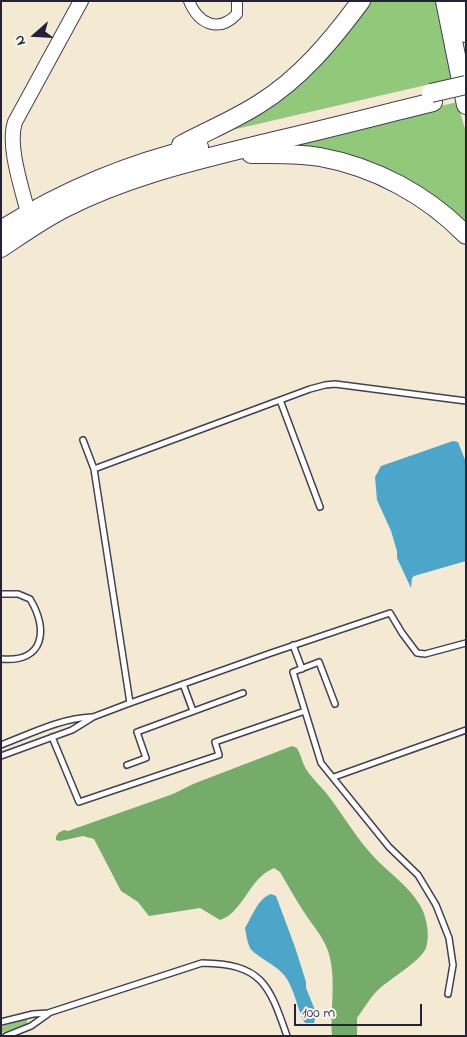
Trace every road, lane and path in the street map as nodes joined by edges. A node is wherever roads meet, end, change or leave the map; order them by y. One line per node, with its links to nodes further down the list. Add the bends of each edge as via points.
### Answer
1 (81, 1): 14 (street, via 13,129)
2 (188, 1): 3 (street, via 201,20 215,24 231,20 237,14)
3 (237, 1)
4 (361, 1): 12 (highway, via 313,60 276,92 227,123)
5 (445, 1): 11 (highway)
6 (460, 1): 7 (highway)
7 (466, 32)
8 (466, 85): 10 (highway, bridge)
9 (466, 95): 10 (highway)
10 (432, 97): 12 (highway); 13 (highway)
11 (466, 105)
12 (160, 156): 14 (highway, via 106,175)
13 (194, 160): 16 (highway, via 284,154 347,163 404,187); 17 (highway, via 146,174 65,208)
14 (28, 213): 15 (highway)
15 (1, 230)
16 (466, 235)
17 (1, 248)
18 (280, 400): 19 (lane, via 335,384); 21 (lane); 22 (lane)
19 (466, 401)
20 (83, 440): 21 (lane)
21 (94, 469): 30 (lane)
22 (320, 507)
23 (1, 594): 26 (lane, via 18,594 30,599 41,623 41,635 31,653 11,660)
24 (466, 643): 25 (lane, via 425,654 417,653 390,613)
25 (293, 646): 27 (lane); 28 (lane)
26 (1, 659)
27 (302, 668): 31 (lane, via 319,662); 33 (lane, via 293,672)
28 (183, 684): 30 (lane); 32 (lane)
29 (243, 693): 32 (lane)
30 (130, 703): 34 (lane)
31 (335, 704)
32 (193, 711): 39 (lane, via 137,732 146,758)
33 (305, 711): 36 (lane, via 215,742 219,755 79,802); 40 (lane, via 321,762)
34 (93, 717): 36 (lane); 37 (lane, via 61,723)
35 (466, 730): 40 (lane)
36 (52, 737): 38 (lane)
37 (1, 745)
38 (1, 756)
39 (127, 765)
40 (334, 777): 41 (lane, via 389,847 418,875 436,905 449,938 453,966)
41 (448, 994)
42 (48, 1014): 43 (lane, via 28,1014); 44 (lane, via 31,1026); 45 (lane, via 202,963 224,963 248,970 265,984)
43 (1, 1022)
44 (6, 1036)
45 (287, 1036)

